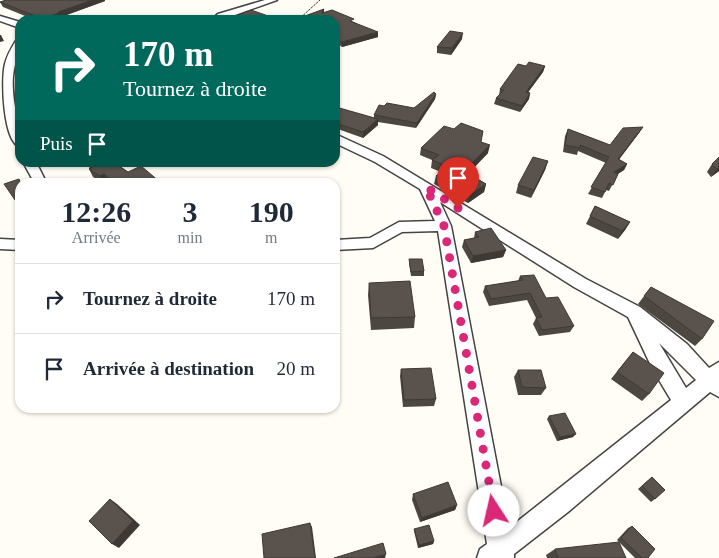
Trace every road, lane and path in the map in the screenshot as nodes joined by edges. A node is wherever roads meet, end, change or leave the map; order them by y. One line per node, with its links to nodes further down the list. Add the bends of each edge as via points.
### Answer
1 (273, 0): 3 (street)
2 (320, 0): 4 (path)
3 (224, 15)
4 (304, 15)
5 (1, 21): 6 (street)
6 (15, 24)
7 (15, 48): 8 (street, via 3,64 2,82)
8 (15, 131)
9 (340, 140): 12 (street)
10 (32, 167): 11 (street)
11 (38, 178)
12 (426, 187): 13 (street); 17 (street)
13 (444, 226): 16 (street, via 399,227 373,243); 20 (street)
14 (0, 244): 15 (street)
15 (15, 245)
16 (340, 245)
17 (634, 312): 18 (street); 19 (street)
18 (716, 380): 19 (street)
19 (684, 403): 20 (street)
20 (497, 555)

